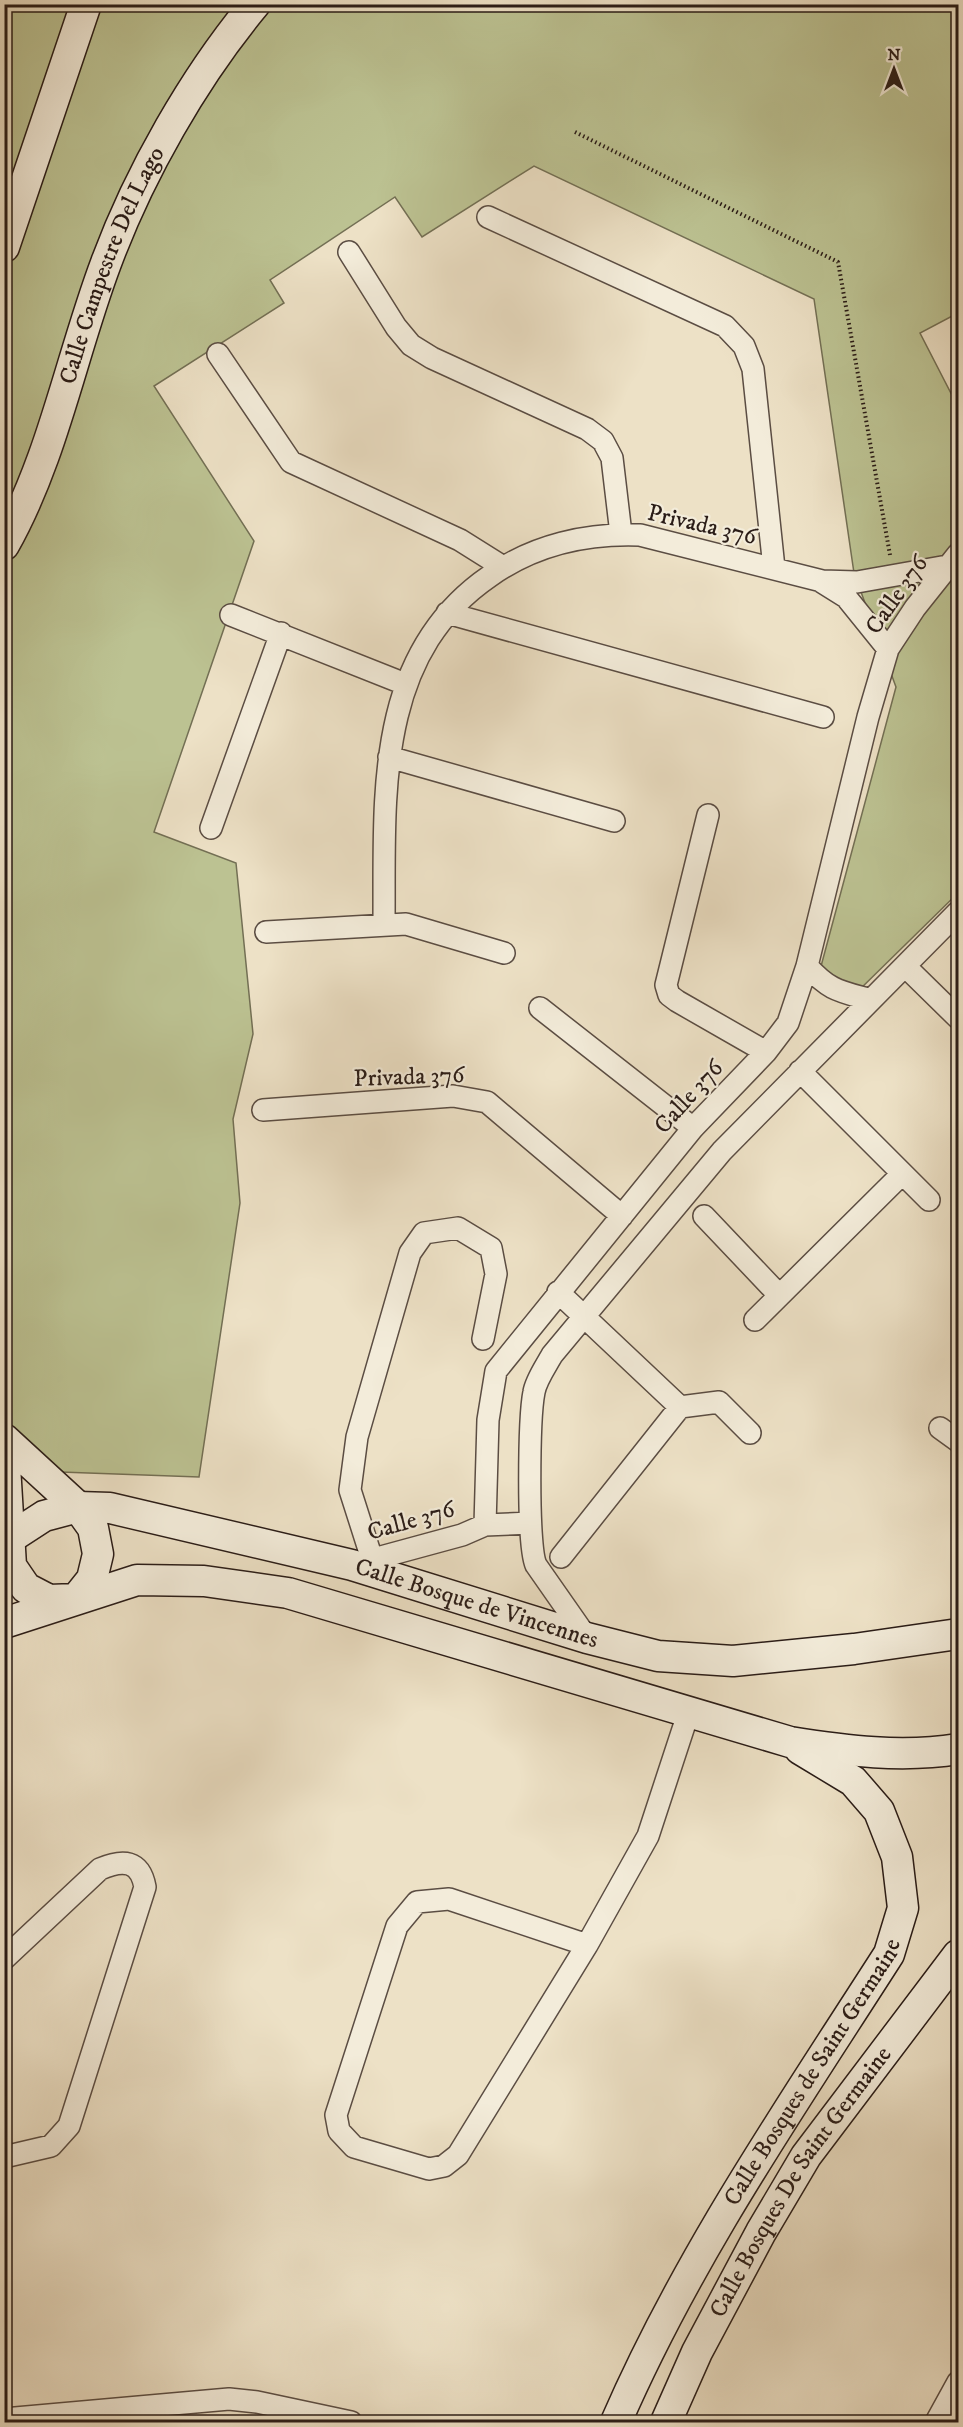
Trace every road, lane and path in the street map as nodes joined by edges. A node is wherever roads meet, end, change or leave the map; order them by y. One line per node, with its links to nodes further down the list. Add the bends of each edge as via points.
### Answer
1 (86, 4): 5 (main road)
2 (255, 4): 9 (main road, Calle Campestre Del Lago, via 221,45 140,181 106,263 17,523)
3 (575, 132): 13 (path, via 838,262)
4 (488, 217): 12 (street, via 725,326 744,346 753,369)
5 (4, 247)
6 (349, 252): 8 (street, via 411,345 587,429 603,441 612,458)
7 (218, 354): 11 (street, via 291,462 460,540)
8 (621, 534): 11 (street, Privada 376, via 570,540 532,552); 12 (street, Privada 376, via 640,535)
9 (4, 545)
10 (955, 562): 13 (street); 18 (street, Calle 376)
11 (503, 567): 15 (street, Privada 376, via 467,591)
12 (774, 568): 14 (street, Privada 376)
13 (894, 577): 14 (street)
14 (822, 581): 18 (street, via 846,597)
15 (447, 613): 19 (street, Privada 376, via 417,657); 20 (street)
16 (231, 615): 17 (street)
17 (281, 633): 19 (street); 24 (street)
18 (888, 648): 29 (street, Calle 376)
19 (405, 684): 21 (street, Privada 376)
20 (823, 717)
21 (389, 757): 23 (street); 26 (street, Privada 376)
22 (708, 814): 34 (street, via 666,985 669,995 677,1001)
23 (614, 821)
24 (211, 828)
25 (958, 912): 30 (street)
26 (384, 924): 27 (street); 28 (street, via 406,924)
27 (266, 932)
28 (504, 953)
29 (807, 966): 31 (street, via 837,991); 34 (street, Calle 376, via 788,1023)
30 (906, 967): 31 (street); 33 (street)
31 (871, 1000): 35 (street)
32 (540, 1008): 37 (street)
33 (958, 1018)
34 (766, 1052): 37 (street, Calle 376)
35 (800, 1071): 38 (street); 44 (street, via 722,1151)
36 (263, 1110): 40 (street, Privada 376, via 453,1096 487,1102)
37 (693, 1128): 40 (street, Calle 376)
38 (902, 1174): 39 (street); 43 (street)
39 (929, 1200)
40 (622, 1216): 42 (street, Calle 376)
41 (704, 1216): 43 (street)
42 (558, 1292): 44 (street); 55 (street, Calle 376, via 496,1371 488,1420)
43 (779, 1295): 45 (street)
44 (583, 1316): 47 (street); 54 (street, via 552,1355 534,1391)
45 (755, 1320)
46 (483, 1339): 58 (street, via 496,1274 490,1248 458,1228 424,1233 410,1253 357,1437 350,1490)
47 (680, 1407): 49 (street, via 719,1402); 57 (street)
48 (940, 1428): 51 (street)
49 (750, 1432)
50 (4, 1439): 53 (main road)
51 (958, 1441)
52 (4, 1449): 56 (main road)
53 (78, 1507): 56 (main road, Calle Bosque de Vincennes, via 44,1516); 58 (main road, Calle Bosque de Vincennes, via 110,1508); 59 (main road, via 93,1528 98,1554 92,1579)
54 (530, 1524): 55 (street); 62 (street, via 534,1559)
55 (485, 1525): 58 (street, Calle 376)
56 (7, 1541): 59 (main road, via 11,1566 26,1588 50,1600)
57 (561, 1557)
58 (362, 1562): 62 (main road, Calle Bosque de Vincennes)
59 (76, 1599): 60 (main road, Calle Bosque de Vincennes); 63 (main road, Calle Bosque de Vincennes, via 137,1580 204,1581 288,1593)
60 (4, 1623)
61 (958, 1634): 62 (main road, Calle Bosque de Vincennes, via 733,1661 658,1656)
62 (587, 1638)
63 (687, 1714): 64 (main road, Calle Bosque de Vincennes); 66 (street, via 648,1836)
64 (790, 1742): 65 (main road, via 858,1752 926,1754); 73 (main road, Calle Bosques de Saint Germaine, via 853,1781 879,1811 897,1857 903,1908 889,1954 702,2250 640,2367)
65 (958, 1749)
66 (587, 1945): 66 (street, via 458,2155 444,2166 429,2169 354,2147 339,2131 336,2115 398,1926 417,1902 449,1899)
67 (958, 1954): 74 (main road, Calle Bosques De Saint Germaine, via 807,2156 702,2342)
68 (4, 1959): 69 (street, via 100,1869 115,1862 131,1864 142,1873 146,1887 69,2126 51,2146)
69 (4, 2157)
70 (958, 2382): 75 (street)
71 (4, 2419): 72 (street, via 229,2399)
72 (345, 2421)
73 (616, 2422)
74 (666, 2422)
75 (936, 2422)

